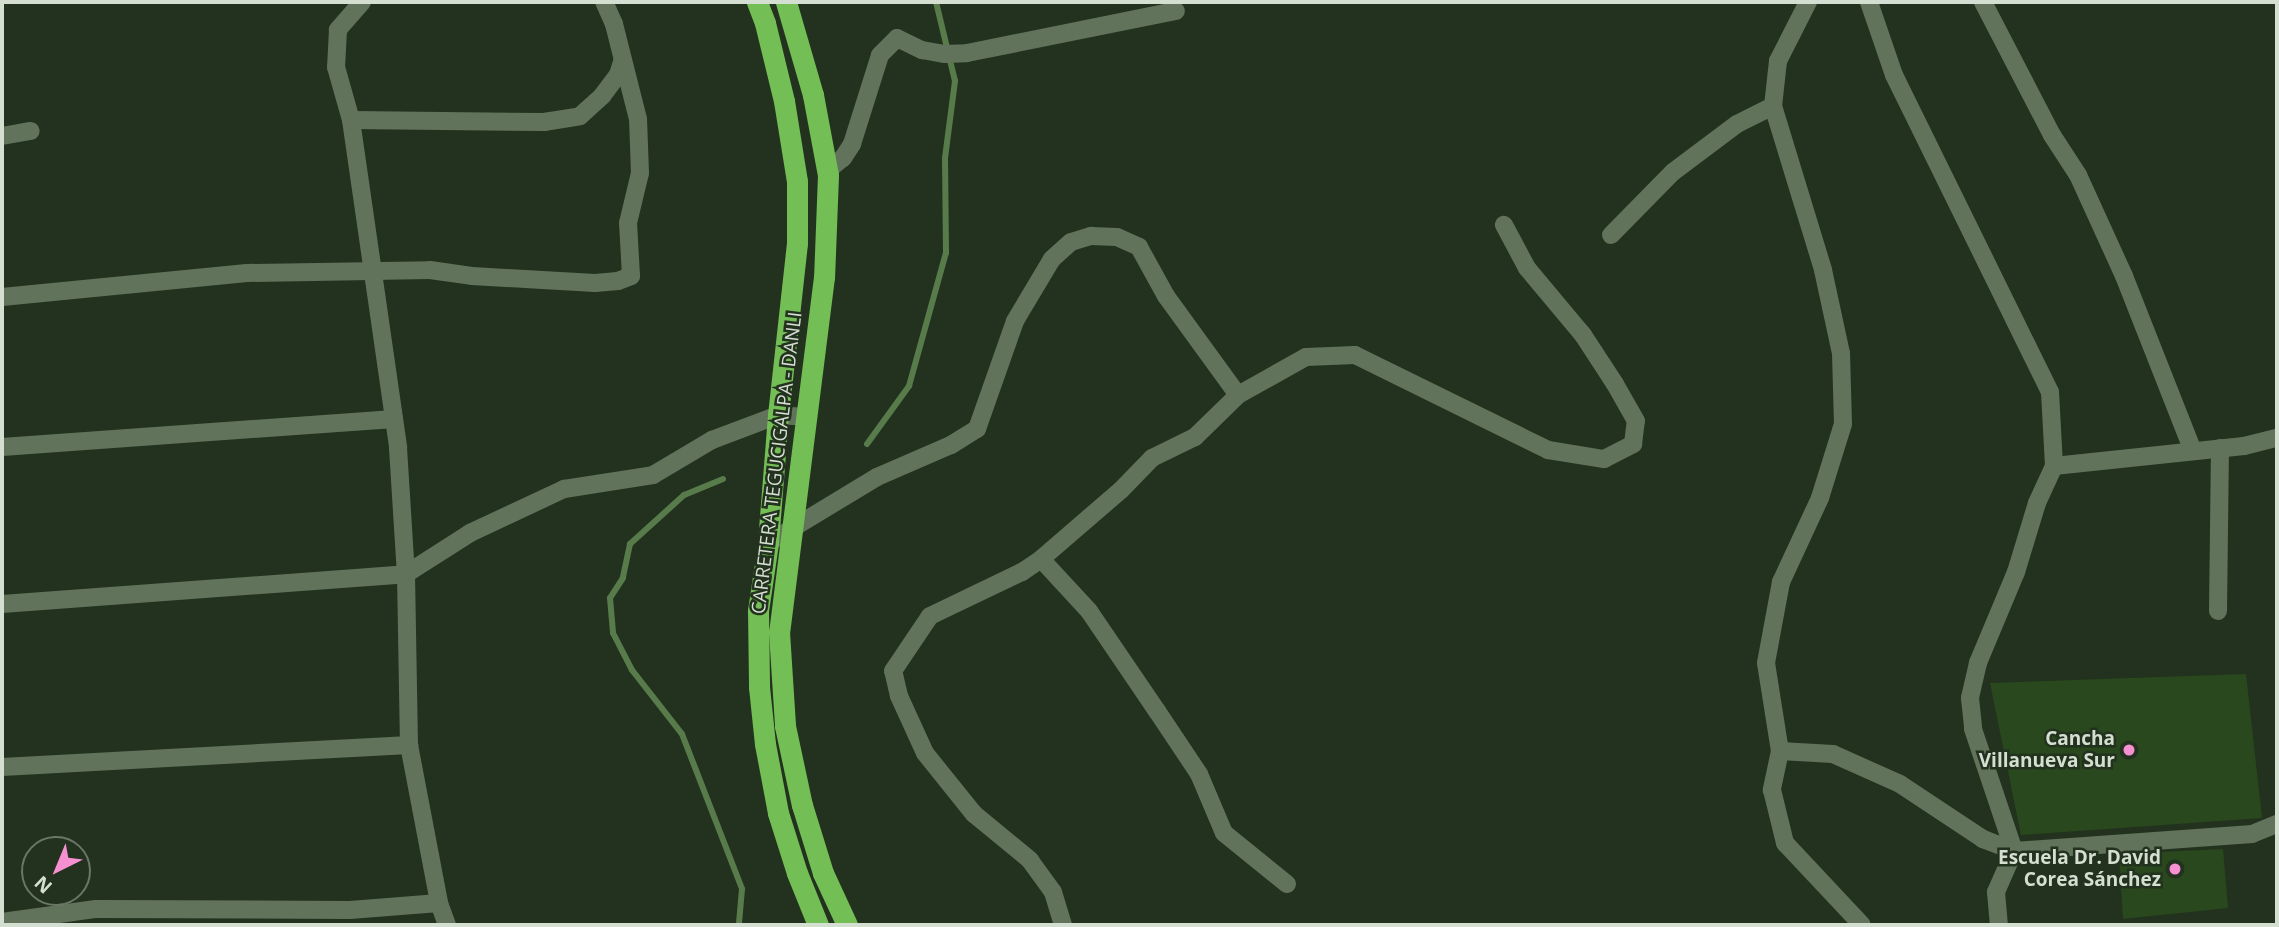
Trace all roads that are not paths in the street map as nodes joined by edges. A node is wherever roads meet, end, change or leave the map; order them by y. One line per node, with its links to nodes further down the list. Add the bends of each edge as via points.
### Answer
1 (362, 2): 11 (street, via 338,30 336,67)
2 (604, 2): 9 (street)
3 (757, 2): 20 (highway, CARRETERA TEGUCIGALPA - DANLI, via 784,101 797,181 797,243)
4 (786, 2): 14 (highway, CARRETERA TEGUCIGALPA - DANLI, via 813,95)
5 (1808, 2): 10 (street, via 1779,61)
6 (1869, 2): 27 (street, via 1900,87 2050,392)
7 (1983, 2): 26 (street, via 2052,135 2078,175 2124,276)
8 (1176, 11): 14 (street, via 967,53 927,51 897,38 880,55 852,144)
9 (622, 62): 11 (street, via 602,96 580,117 544,122); 17 (street, via 638,119 640,173 628,223 631,276 595,283)
10 (1773, 106): 16 (street, via 1737,124 1673,172); 35 (street, via 1824,270 1840,353 1843,424 1820,498 1778,596 1766,663)
11 (351, 120): 17 (street)
12 (31, 131): 13 (street)
13 (2, 136)
14 (828, 170): 21 (highway, CARRETERA TEGUCIGALPA - DANLI, via 824,277)
15 (1504, 225): 19 (street, via 1527,268 1583,335 1615,384 1636,421 1633,444 1604,459 1548,450 1355,355 1306,357)
16 (1611, 235)
17 (372, 269): 18 (street, via 247,273); 22 (street)
18 (2, 297)
19 (1238, 395): 28 (street, via 1166,296 1139,247 1117,237 1091,236 1071,242 1052,259 1014,321 977,429 877,477); 30 (street, via 1195,437 1152,457)
20 (778, 415): 21 (street); 29 (highway, CARRETERA TEGUCIGALPA - DANLI); 31 (street, via 712,440 653,475 564,489 470,533)
21 (804, 416): 28 (highway, CARRETERA TEGUCIGALPA - DANLI)
22 (394, 419): 24 (street); 31 (street)
23 (2277, 438): 25 (street)
24 (2, 447)
25 (2220, 448): 26 (street); 33 (street)
26 (2193, 451): 27 (street)
27 (2054, 466): 38 (street, via 1978,663 1970,698 1973,729)
28 (790, 531): 29 (street); 44 (highway, CARRETERA TEGUCIGALPA - DANLI, via 779,632 785,726 823,873)
29 (768, 543): 43 (highway, CARRETERA TEGUCIGALPA - DANLI, via 758,611 765,744 778,813)
30 (1041, 559): 39 (street, via 1089,611 1157,711 1199,774 1224,833); 45 (street, via 930,616 893,671 925,753 974,814 1030,860 1053,892)
31 (406, 574): 32 (street); 34 (street)
32 (2, 604)
33 (2218, 611)
34 (409, 745): 36 (street); 40 (street)
35 (1780, 751): 38 (street, via 1833,754 1900,784 1983,839); 46 (street, via 1772,790 1785,843)
36 (2, 767)
37 (2277, 829): 38 (street)
38 (2014, 850): 47 (street, via 1996,892)
39 (1287, 884)
40 (439, 903): 41 (street, via 350,910 96,909); 42 (street)
41 (2, 922)
42 (447, 925)
43 (818, 925)
44 (847, 925)
45 (1063, 925)
46 (1862, 925)
47 (1999, 925)

